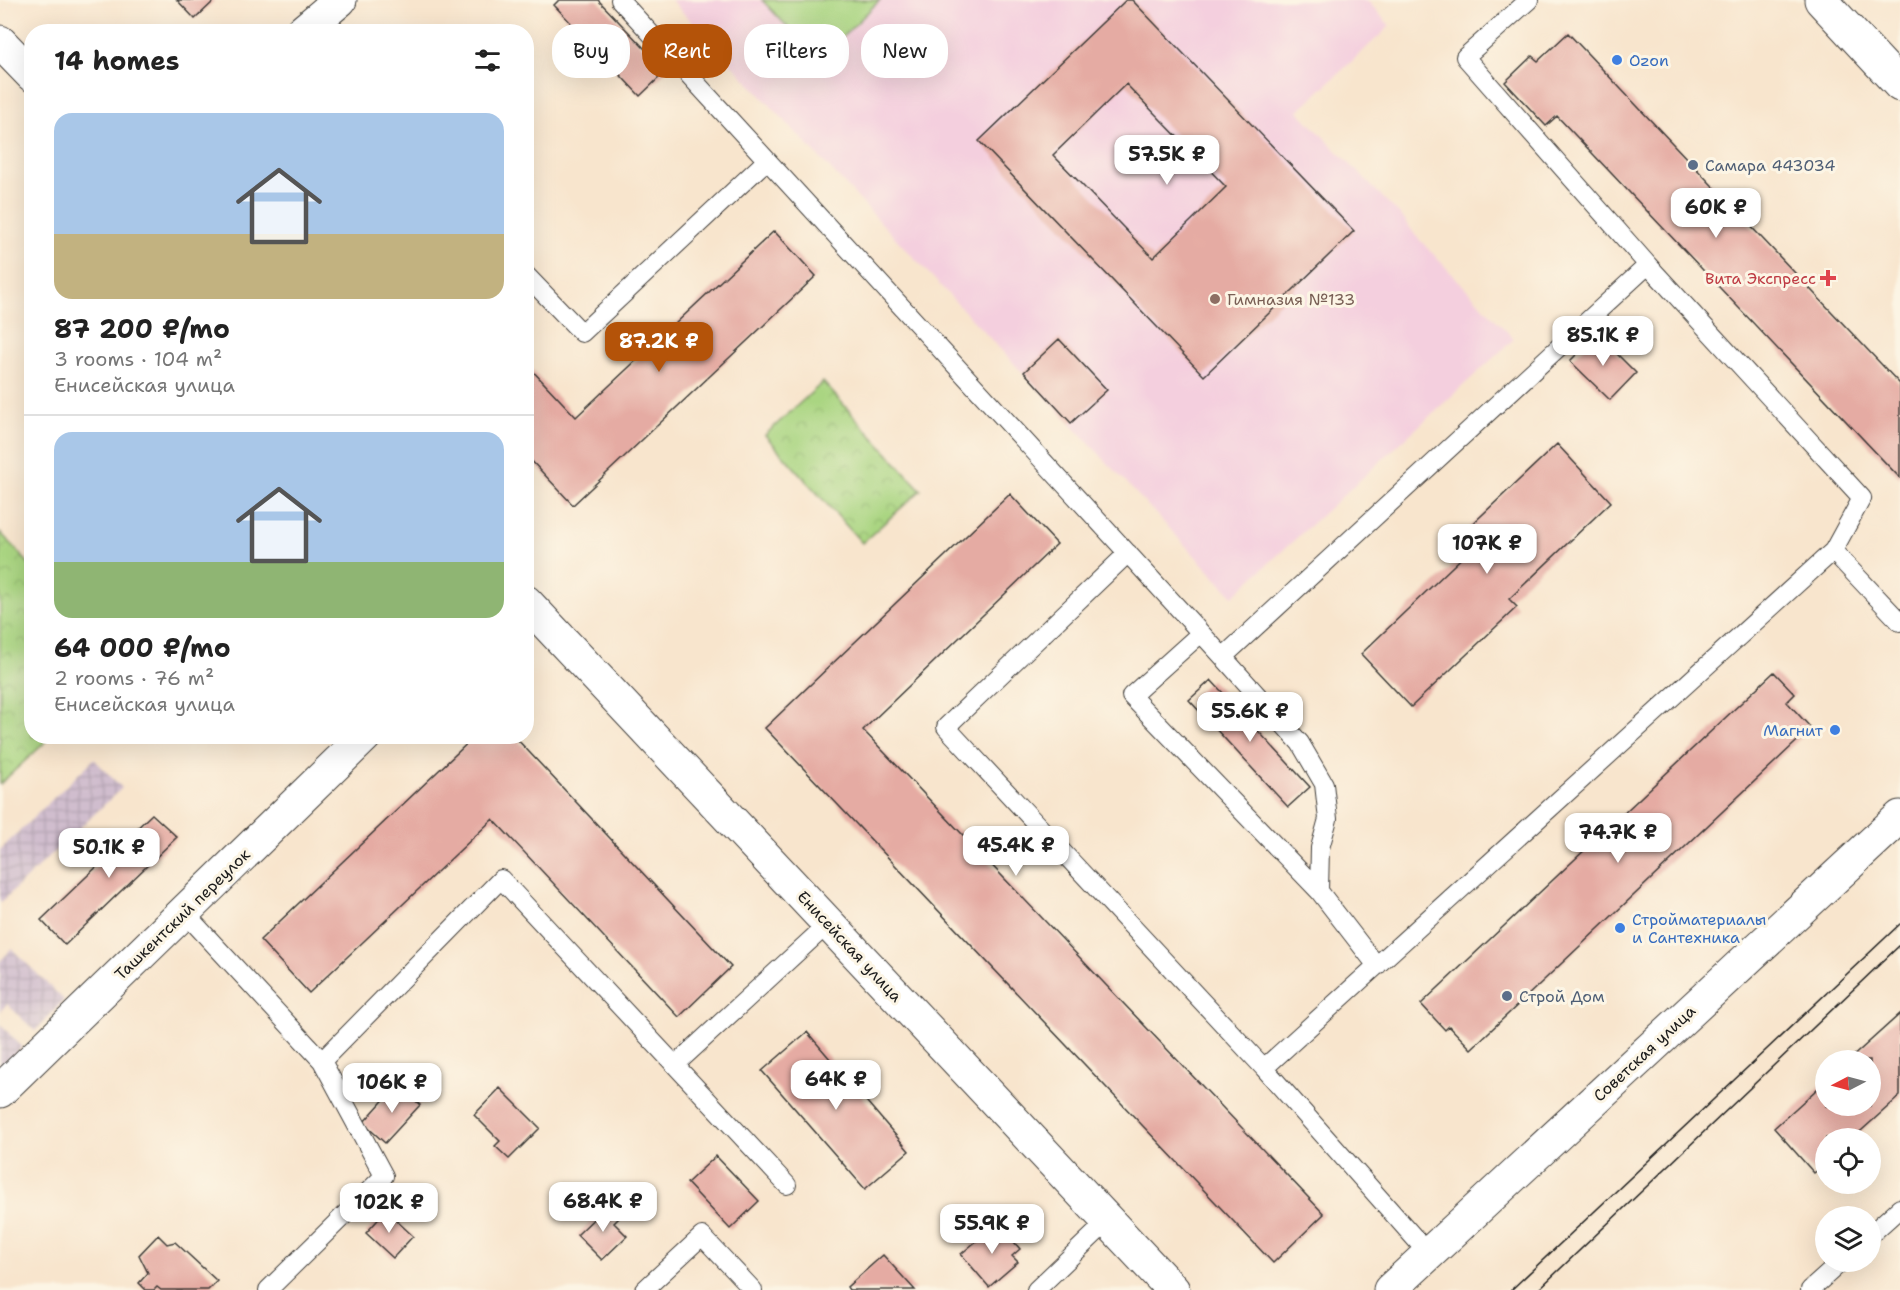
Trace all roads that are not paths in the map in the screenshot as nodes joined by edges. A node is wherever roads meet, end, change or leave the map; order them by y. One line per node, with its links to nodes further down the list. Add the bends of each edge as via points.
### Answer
1 (340, 0): 5 (street)
2 (620, 0): 9 (lane)
3 (1529, 0): 10 (lane, via 1465,57)
4 (1821, 0): 8 (street)
5 (312, 24)
6 (0, 42): 7 (street)
7 (24, 67)
8 (1900, 84)
9 (767, 160): 11 (lane, via 582,333); 13 (lane)
10 (1648, 265): 12 (lane, via 1862,498); 17 (lane)
11 (534, 283)
12 (1833, 551): 15 (lane); 23 (lane)
13 (1128, 554): 16 (lane); 26 (lane, via 946,727)
14 (534, 610): 22 (street, Енисейская улица)
15 (1900, 622)
16 (1201, 633): 17 (lane); 20 (lane, via 1131,696)
17 (1223, 657): 20 (lane, via 1299,743 1324,784 1328,819 1320,848)
18 (357, 744): 21 (street, Ташкентский переулок)
19 (1900, 817): 32 (street, Советская улица)
20 (1320, 891): 23 (lane)
21 (184, 912): 24 (lane); 27 (street, Ташкентский переулок)
22 (829, 923): 25 (lane); 30 (street, Енисейская улица)
23 (1377, 966): 26 (lane)
24 (322, 1061): 25 (lane, via 501,879); 34 (lane, via 384,1176)
25 (675, 1065): 28 (lane)
26 (1264, 1068): 32 (lane)
27 (0, 1091)
28 (787, 1185)
29 (1896, 1219): 31 (lane)
30 (1108, 1221): 37 (lane); 38 (street, Енисейская улица)
31 (1881, 1228)
32 (1427, 1252): 39 (street, Советская улица)
33 (1830, 1272): 40 (lane)
34 (268, 1290)
35 (644, 1290): 36 (lane, via 702,1236)
36 (753, 1290)
37 (1036, 1290)
38 (1173, 1290)
39 (1390, 1290)
40 (1810, 1290)

